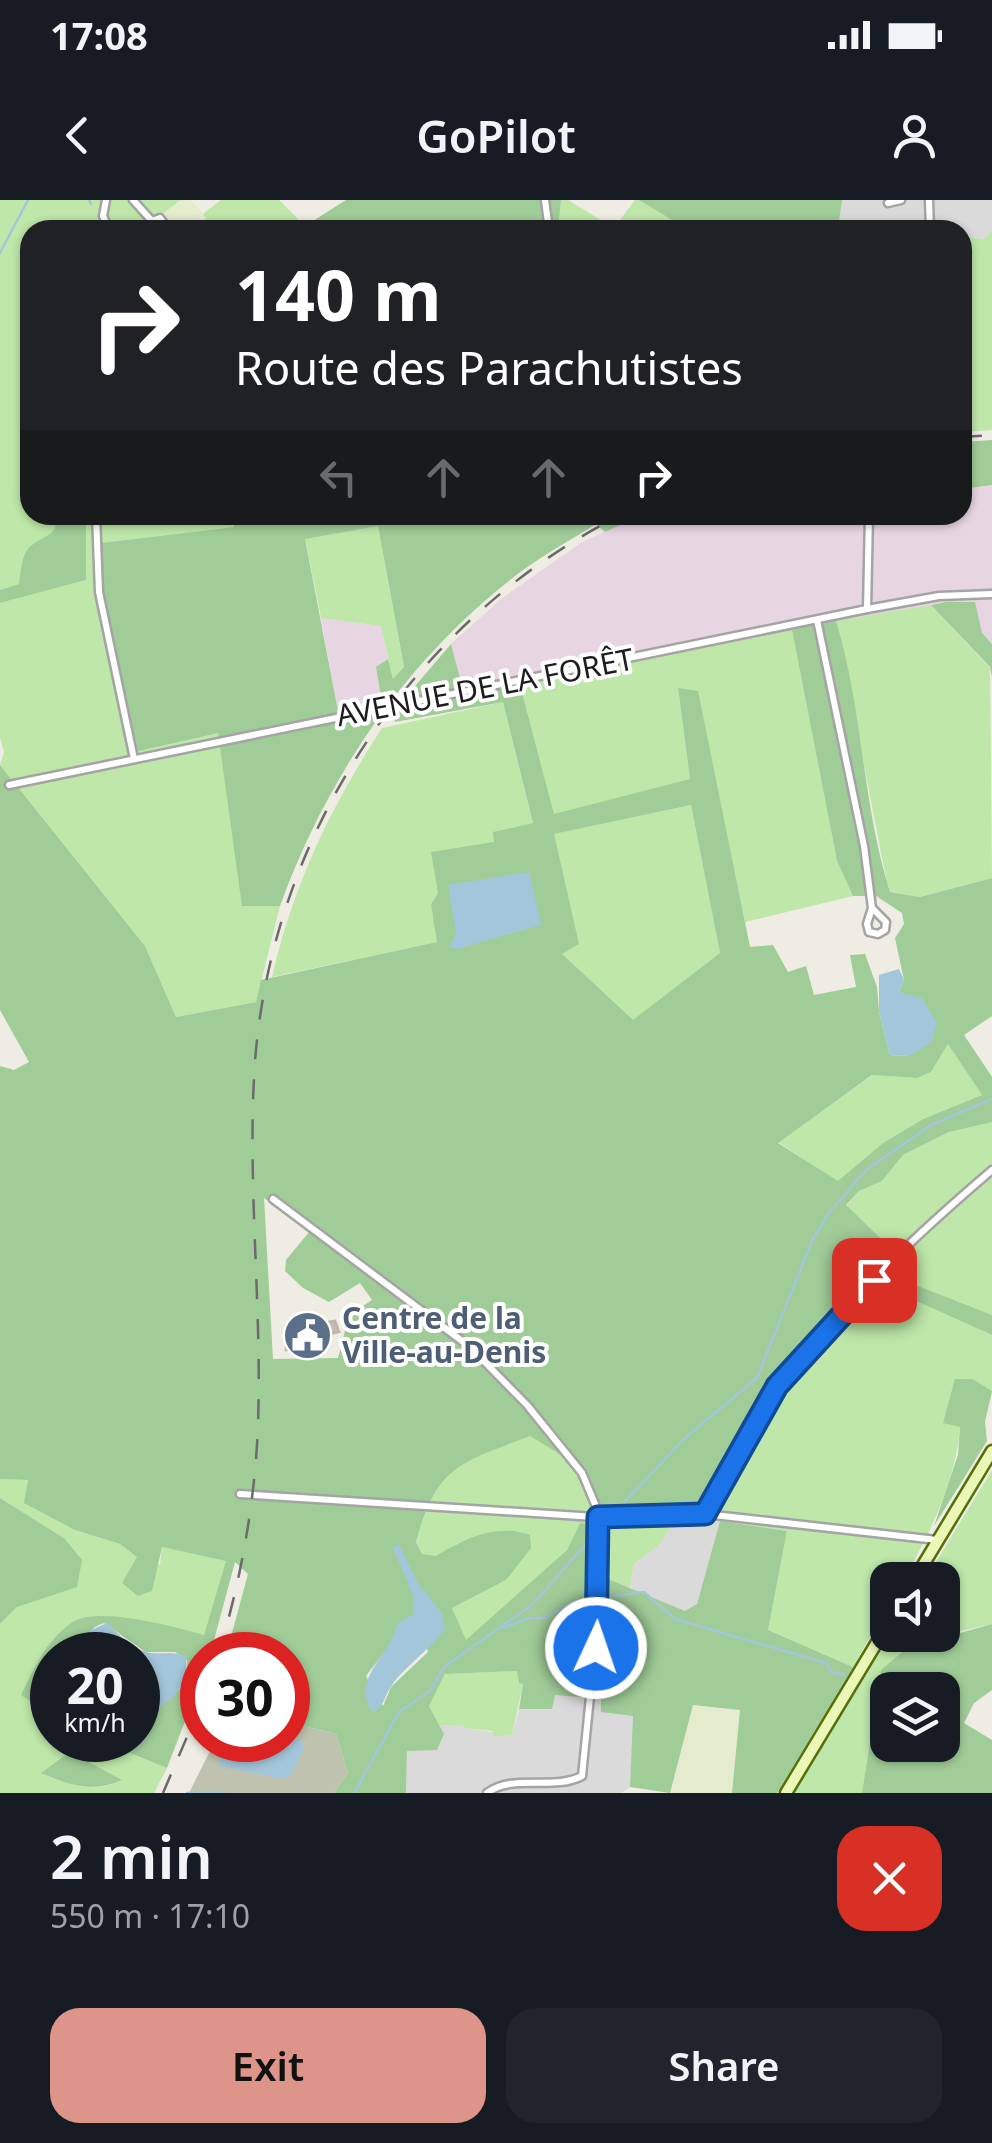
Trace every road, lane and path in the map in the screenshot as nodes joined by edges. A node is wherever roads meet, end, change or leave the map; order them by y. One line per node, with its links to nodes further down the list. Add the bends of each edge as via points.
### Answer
1 (133, 200): 4 (street)
2 (901, 200): 3 (street)
3 (888, 203)
4 (150, 220)
5 (96, 525): 10 (street, via 98,592)
6 (869, 525): 8 (street)
7 (992, 594): 8 (street, AVENUE DE LA FORÊT)
8 (867, 609): 9 (street, AVENUE DE LA FORÊT)
9 (818, 620): 10 (street, AVENUE DE LA FORÊT); 12 (street)
10 (134, 759): 11 (street, AVENUE DE LA FORÊT)
11 (9, 785)
12 (872, 908)
13 (992, 1170): 17 (street, via 874,1280 777,1386)
14 (273, 1199): 18 (street, via 470,1347 582,1473)
15 (992, 1451): 19 (main road)
16 (240, 1494): 18 (street)
17 (705, 1514): 18 (street); 19 (street)
18 (598, 1517): 22 (street, via 598,1628 582,1776 513,1783)
19 (938, 1540): 20 (main road)
20 (925, 1562)
21 (871, 1652): 23 (main road)
22 (487, 1793)
23 (786, 1793)

